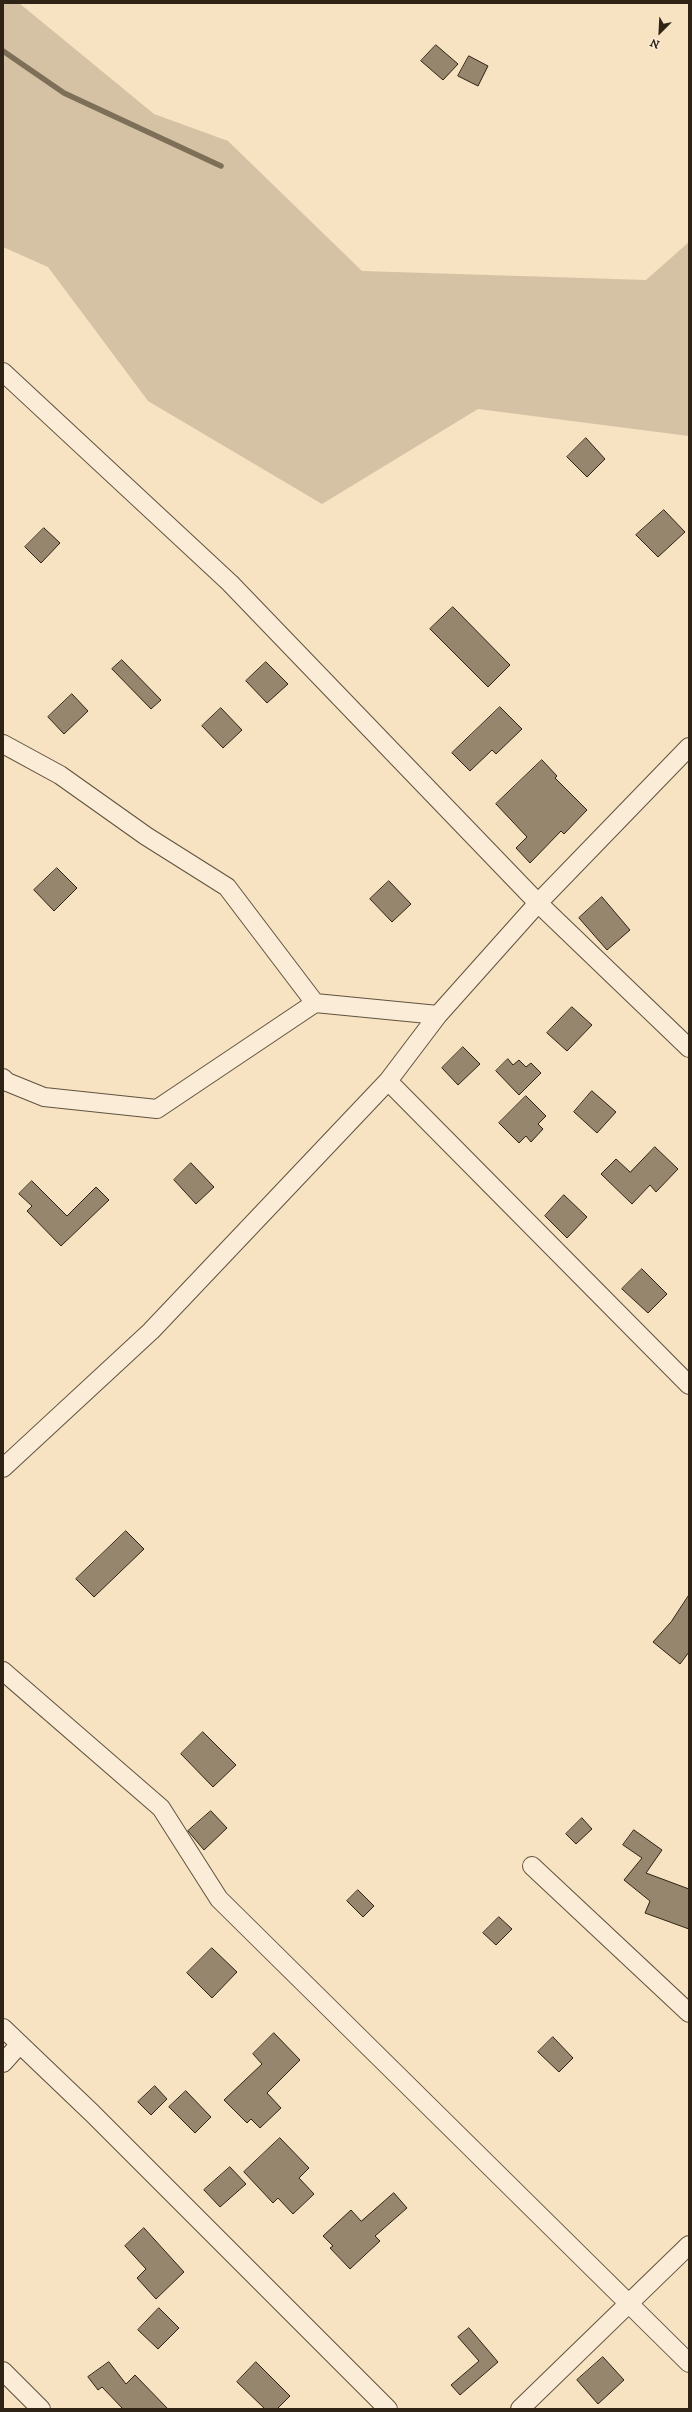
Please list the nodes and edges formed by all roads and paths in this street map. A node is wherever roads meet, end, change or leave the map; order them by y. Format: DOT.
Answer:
graph roads {
  1 [pos="7,382"];
  2 [pos="3,744"];
  3 [pos="689,747"];
  4 [pos="538,903"];
  5 [pos="315,1003"];
  6 [pos="438,1015"];
  7 [pos="689,1048"];
  8 [pos="3,1078"];
  9 [pos="388,1081"];
  10 [pos="689,1385"];
  11 [pos="3,1468"];
  12 [pos="3,1671"];
  13 [pos="532,1866"];
  14 [pos="689,2013"];
  15 [pos="3,2028"];
  16 [pos="20,2044"];
  17 [pos="3,2063"];
  18 [pos="689,2245"];
  19 [pos="629,2304"];
  20 [pos="689,2363"];
  21 [pos="3,2371"];
  22 [pos="41,2409"];
  23 [pos="388,2409"];
  24 [pos="520,2409"];
  1 -- 4 [label="street"];
  2 -- 5 [label="street"];
  3 -- 4 [label="street"];
  4 -- 6 [label="street"];
  4 -- 7 [label="street"];
  5 -- 6 [label="street"];
  5 -- 8 [label="street"];
  6 -- 9 [label="street"];
  9 -- 10 [label="street"];
  9 -- 11 [label="street"];
  12 -- 19 [label="street"];
  13 -- 14 [label="street"];
  15 -- 16 [label="street"];
  16 -- 17 [label="street"];
  16 -- 23 [label="street"];
  18 -- 19 [label="street"];
  19 -- 20 [label="street"];
  19 -- 24 [label="street"];
  21 -- 22 [label="street"];
}
